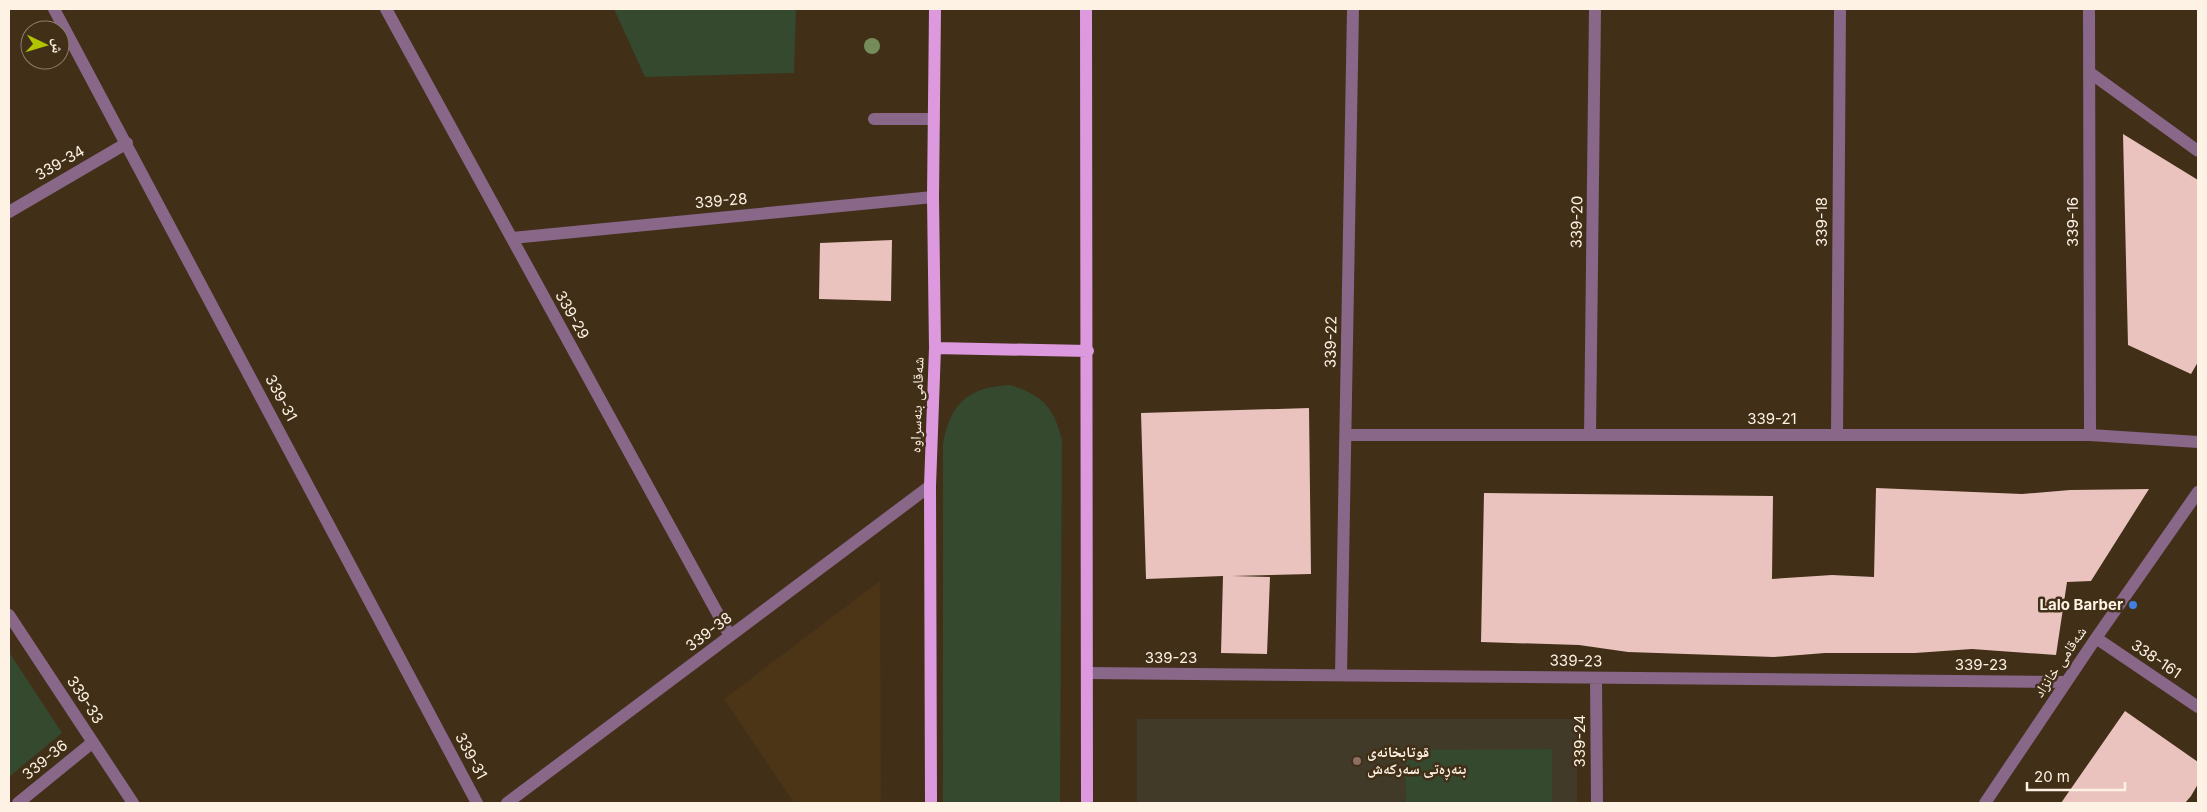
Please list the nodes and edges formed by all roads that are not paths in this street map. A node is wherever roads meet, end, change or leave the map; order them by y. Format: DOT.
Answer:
graph roads {
  1 [pos="54,9"];
  2 [pos="386,9"];
  3 [pos="936,9"];
  4 [pos="1086,9"];
  5 [pos="1353,9"];
  6 [pos="1595,9"];
  7 [pos="1840,9"];
  8 [pos="2089,9"];
  9 [pos="2089,72"];
  10 [pos="874,119"];
  11 [pos="934,119"];
  12 [pos="127,143"];
  13 [pos="2198,151"];
  14 [pos="933,198"];
  15 [pos="9,212"];
  16 [pos="512,238"];
  17 [pos="935,348"];
  18 [pos="1088,351"];
  19 [pos="1346,435"];
  20 [pos="1590,435"];
  21 [pos="1837,435"];
  22 [pos="2090,435"];
  23 [pos="2198,442"];
  24 [pos="930,486"];
  25 [pos="2198,492"];
  26 [pos="9,615"];
  27 [pos="730,636"];
  28 [pos="2096,638"];
  29 [pos="1087,673"];
  30 [pos="1341,675"];
  31 [pos="1596,678"];
  32 [pos="2066,682"];
  33 [pos="2198,707"];
  34 [pos="93,742"];
  35 [pos="18,803"];
  36 [pos="133,803"];
  37 [pos="477,803"];
  38 [pos="507,803"];
  39 [pos="931,803"];
  40 [pos="1087,803"];
  41 [pos="1597,803"];
  42 [pos="1985,803"];
  1 -- 12 [label="street, 339-31"];
  2 -- 16 [label="street, 339-29"];
  3 -- 11 [label="main road, شەقامی بنەسراوە"];
  4 -- 18 [label="main road"];
  5 -- 19 [label="street, 339-22"];
  6 -- 20 [label="street, 339-20"];
  7 -- 21 [label="street, 339-18"];
  8 -- 9 [label="street, 339-16"];
  9 -- 13 [label="street"];
  9 -- 22 [label="street, 339-16"];
  10 -- 11 [label="street"];
  11 -- 14 [label="main road, شەقامی بنەسراوە"];
  12 -- 15 [label="street, 339-34"];
  12 -- 37 [label="street, 339-31"];
  14 -- 16 [label="street, 339-28"];
  14 -- 17 [label="main road, شەقامی بنەسراوە"];
  16 -- 27 [label="street, 339-29"];
  17 -- 18 [label="main road"];
  17 -- 24 [label="main road, شەقامی بنەسراوە"];
  18 -- 29 [label="main road"];
  19 -- 20 [label="street, 339-21"];
  19 -- 30 [label="street, 339-22"];
  20 -- 21 [label="street, 339-21"];
  21 -- 22 [label="street, 339-21"];
  22 -- 23 [label="street, 339-21"];
  24 -- 27 [label="street, 339-38"];
  24 -- 39 [label="main road, شەقامی بنەسراوە"];
  25 -- 28 [label="street, شەقامی خانزاد"];
  26 -- 34 [label="street, 339-33"];
  27 -- 38 [label="street, 339-38"];
  28 -- 32 [label="street, شەقامی خانزاد"];
  28 -- 33 [label="street, 338-161"];
  29 -- 30 [label="street, 339-23"];
  29 -- 40 [label="main road"];
  30 -- 31 [label="street, 339-23"];
  31 -- 32 [label="street, 339-23"];
  31 -- 41 [label="street, 339-24"];
  32 -- 42 [label="street, شەقامی خانزاد"];
  34 -- 35 [label="street, 339-36"];
  34 -- 36 [label="street, 339-33"];
}
